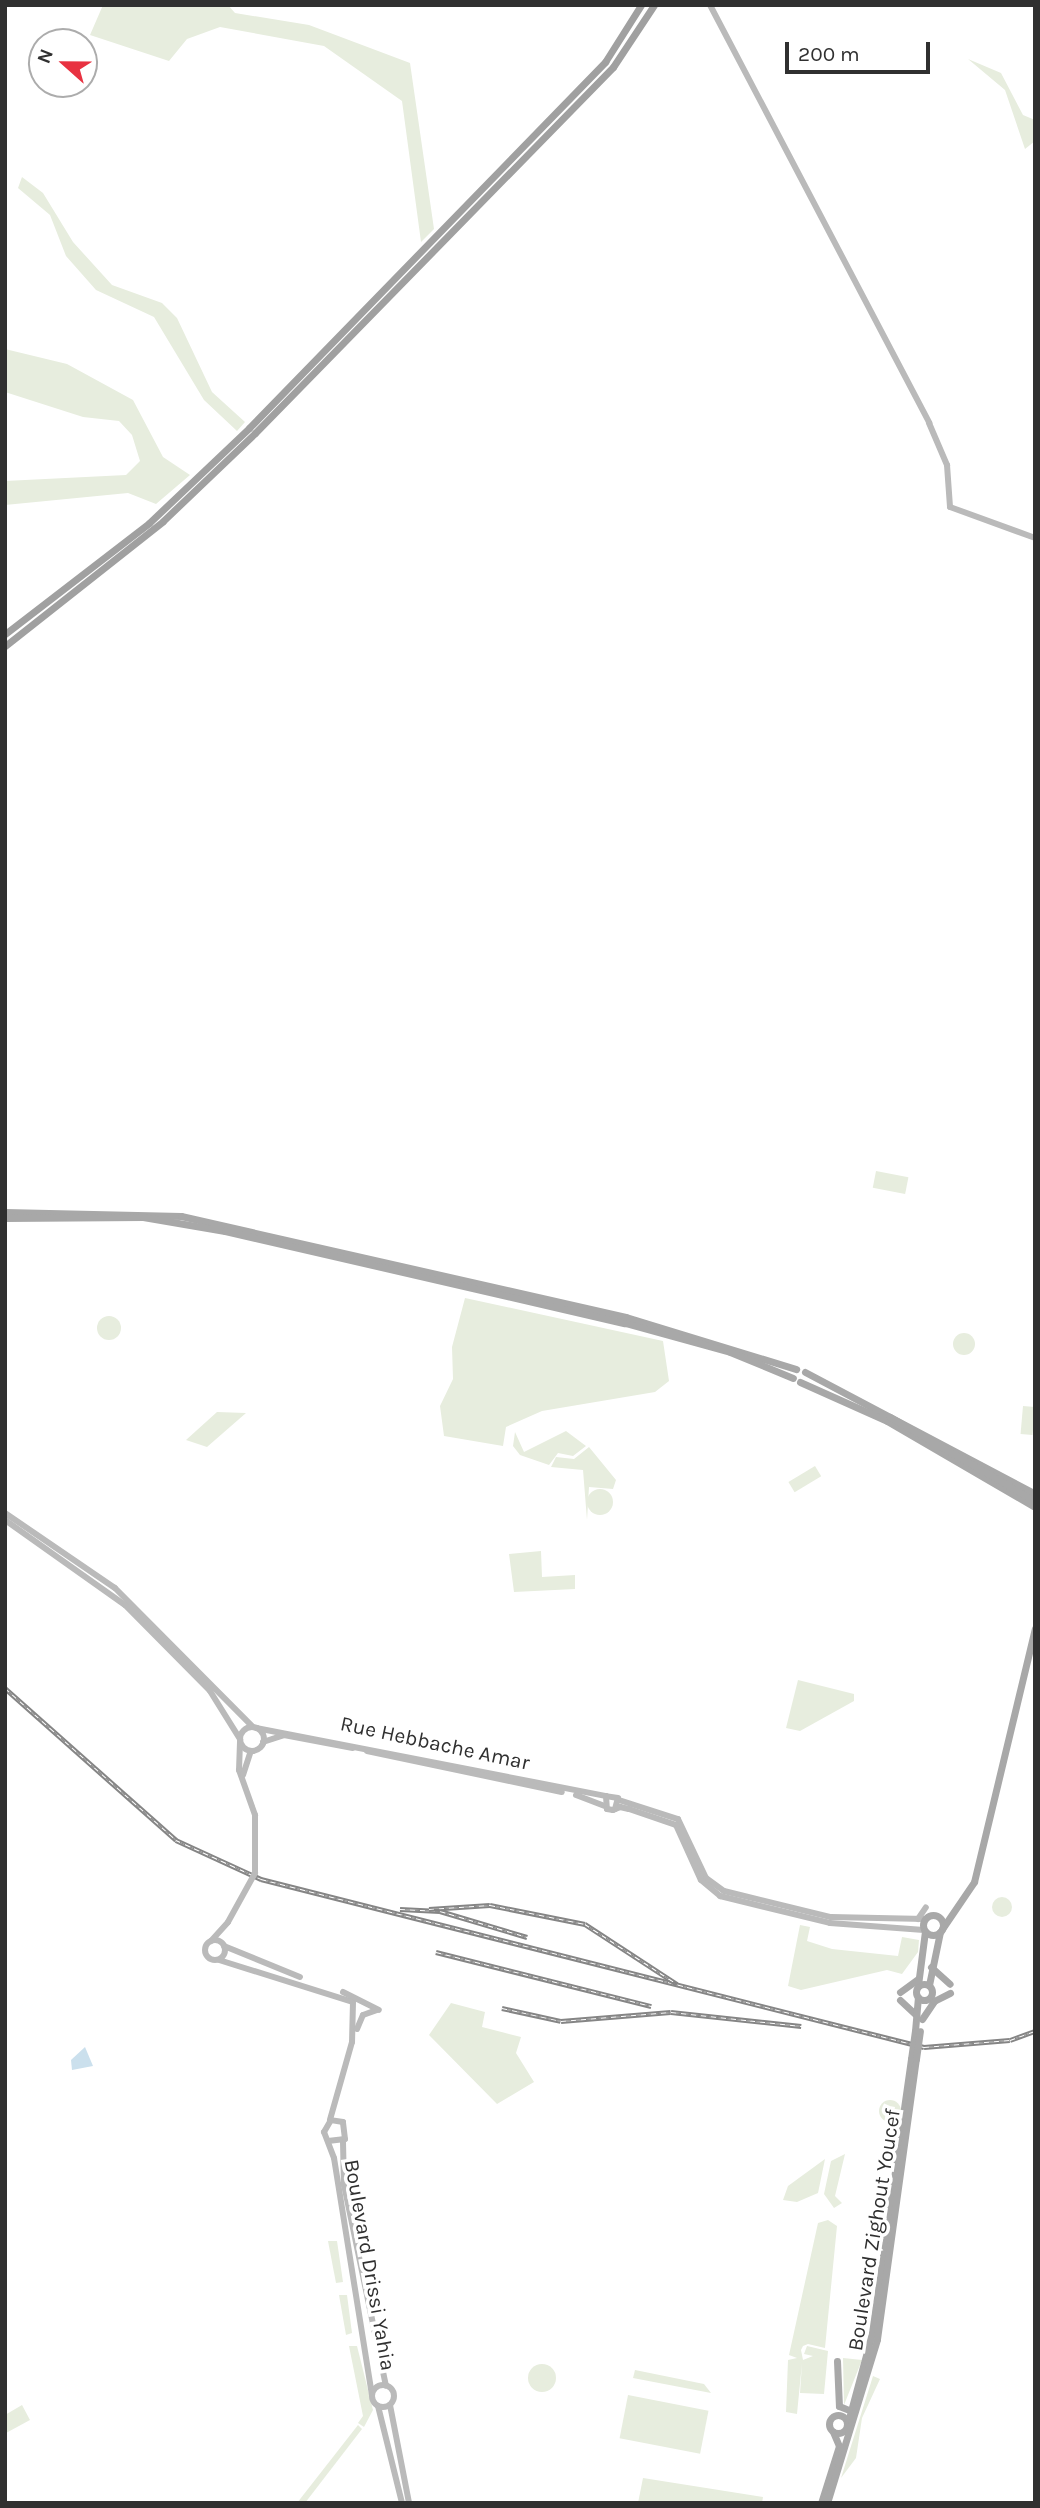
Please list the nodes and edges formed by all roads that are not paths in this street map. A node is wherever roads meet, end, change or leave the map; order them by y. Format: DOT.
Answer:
graph roads {
  1 [pos="641,5"];
  2 [pos="653,5"];
  3 [pos="710,5"];
  4 [pos="1035,538"];
  5 [pos="5,634"];
  6 [pos="5,646"];
  7 [pos="5,1212"];
  8 [pos="5,1218"];
  9 [pos="796,1368"];
  10 [pos="805,1373"];
  11 [pos="796,1380"];
  12 [pos="893,1420"];
  13 [pos="1035,1494"];
  14 [pos="1035,1501"];
  15 [pos="1035,1507"];
  16 [pos="5,1513"];
  17 [pos="5,1520"];
  18 [pos="1035,1628"];
  19 [pos="234,1711"];
  20 [pos="270,1727"];
  21 [pos="255,1728"];
  22 [pos="240,1740"];
  23 [pos="263,1742"];
  24 [pos="251,1751"];
  25 [pos="243,1781"];
  26 [pos="606,1796"];
  27 [pos="619,1800"];
  28 [pos="604,1805"];
  29 [pos="615,1809"];
  30 [pos="965,1902"];
  31 [pos="926,1907"];
  32 [pos="937,1916"];
  33 [pos="922,1919"];
  34 [pos="228,1922"];
  35 [pos="924,1931"];
  36 [pos="941,1931"];
  37 [pos="211,1941"];
  38 [pos="224,1945"];
  39 [pos="219,1959"];
  40 [pos="930,1963"];
  41 [pos="922,1972"];
  42 [pos="918,1985"];
  43 [pos="929,1985"];
  44 [pos="918,1997"];
  45 [pos="928,1999"];
  46 [pos="919,2018"];
  47 [pos="352,2042"];
  48 [pos="328,2122"];
  49 [pos="904,2136"];
  50 [pos="328,2141"];
  51 [pos="343,2141"];
  52 [pos="837,2361"];
  53 [pos="386,2386"];
  54 [pos="372,2395"];
  55 [pos="838,2403"];
  56 [pos="390,2405"];
  57 [pos="378,2406"];
  58 [pos="852,2411"];
  59 [pos="831,2418"];
  60 [pos="848,2425"];
  61 [pos="833,2432"];
  62 [pos="848,2438"];
  63 [pos="402,2503"];
  64 [pos="409,2503"];
  65 [pos="821,2503"];
  66 [pos="827,2503"];
  1 -- 5 [label="highway"];
  2 -- 6 [label="highway"];
  3 -- 4 [label="main road"];
  7 -- 9 [label="main road"];
  8 -- 11 [label="main road"];
  9 -- 10 [label="main road"];
  9 -- 11 [label="main road"];
  10 -- 11 [label="main road"];
  10 -- 12 [label="main road"];
  11 -- 12 [label="main road"];
  12 -- 13 [label="main road"];
  12 -- 14 [label="main road"];
  12 -- 15 [label="main road"];
  16 -- 19 [label="main road"];
  17 -- 22 [label="main road"];
  18 -- 30 [label="main road"];
  19 -- 20 [label="main road"];
  19 -- 21 [label="main road"];
  20 -- 21 [label="main road, Rue Hebbache Amar"];
  20 -- 26 [label="main road, Rue Hebbache Amar"];
  21 -- 22 [label="main road"];
  21 -- 23 [label="main road"];
  22 -- 24 [label="main road"];
  22 -- 25 [label="main road"];
  23 -- 24 [label="main road"];
  23 -- 28 [label="main road, Rue Hebbache Amar"];
  24 -- 25 [label="main road"];
  25 -- 34 [label="main road, bridge"];
  26 -- 27 [label="main road, Rue Hebbache Amar"];
  26 -- 28 [label="main road"];
  27 -- 29 [label="main road"];
  27 -- 33 [label="main road"];
  28 -- 29 [label="main road, Rue Hebbache Amar"];
  29 -- 35 [label="main road"];
  30 -- 32 [label="main road"];
  30 -- 36 [label="main road"];
  31 -- 33 [label="main road"];
  32 -- 33 [label="main road"];
  32 -- 36 [label="main road"];
  33 -- 35 [label="main road"];
  34 -- 37 [label="main road"];
  34 -- 38 [label="main road"];
  35 -- 36 [label="main road"];
  35 -- 41 [label="main road"];
  36 -- 40 [label="main road"];
  37 -- 38 [label="main road"];
  37 -- 39 [label="main road"];
  38 -- 39 [label="main road"];
  38 -- 47 [label="main road"];
  39 -- 47 [label="main road"];
  40 -- 43 [label="main road"];
  40 -- 46 [label="main road"];
  41 -- 42 [label="main road"];
  41 -- 46 [label="main road"];
  42 -- 43 [label="main road"];
  42 -- 44 [label="main road, Boulevard Zighout Youcef"];
  43 -- 45 [label="main road, Boulevard Zighout Youcef"];
  44 -- 45 [label="main road"];
  44 -- 46 [label="main road, Boulevard Zighout Youcef"];
  45 -- 46 [label="main road, Boulevard Zighout Youcef"];
  46 -- 49 [label="main road, Boulevard Zighout Youcef, bridge"];
  47 -- 48 [label="main road, Boulevard Drissi Yahia"];
  48 -- 50 [label="main road, Boulevard Drissi Yahia"];
  48 -- 51 [label="main road"];
  49 -- 58 [label="main road, Boulevard Zighout Youcef"];
  49 -- 58 [label="main road, Boulevard Zighout Youcef"];
  50 -- 51 [label="main road"];
  50 -- 54 [label="main road, Boulevard Drissi Yahia"];
  51 -- 53 [label="main road, Boulevard Drissi Yahia"];
  52 -- 55 [label="main road"];
  53 -- 54 [label="main road"];
  53 -- 56 [label="main road, Boulevard Drissi Yahia"];
  54 -- 57 [label="main road, Boulevard Drissi Yahia"];
  55 -- 58 [label="main road"];
  55 -- 59 [label="main road"];
  56 -- 57 [label="main road"];
  56 -- 64 [label="main road"];
  57 -- 63 [label="main road"];
  58 -- 60 [label="main road"];
  58 -- 62 [label="main road, Boulevard Zighout Youcef"];
  59 -- 60 [label="main road"];
  59 -- 61 [label="main road"];
  60 -- 61 [label="main road"];
  60 -- 62 [label="main road"];
  61 -- 65 [label="main road"];
  62 -- 66 [label="main road, Boulevard Zighout Youcef"];
}
